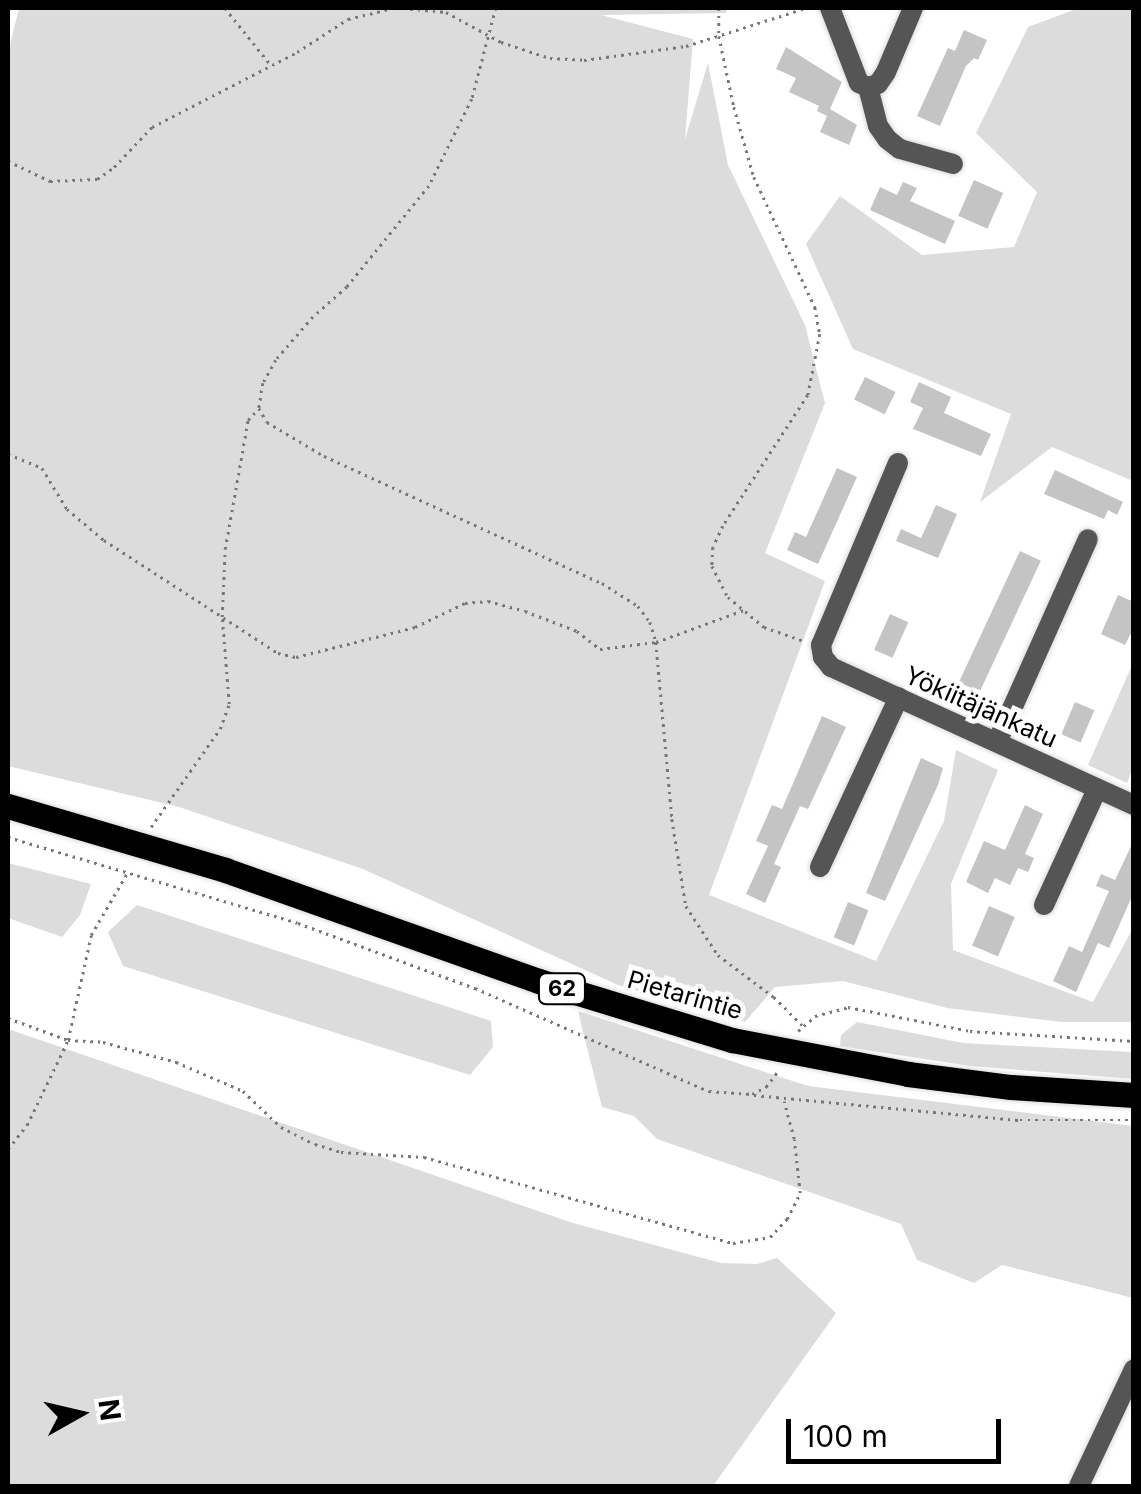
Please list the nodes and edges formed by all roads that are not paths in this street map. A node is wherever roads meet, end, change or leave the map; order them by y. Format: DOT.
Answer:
graph roads {
  1 [pos="830,8"];
  2 [pos="913,8"];
  3 [pos="868,87"];
  4 [pos="953,164"];
  5 [pos="898,464"];
  6 [pos="1088,539"];
  7 [pos="898,697"];
  8 [pos="998,740"];
  9 [pos="1097,789"];
  10 [pos="1134,805"];
  11 [pos="8,806"];
  12 [pos="820,867"];
  13 [pos="1044,905"];
  14 [pos="1134,1095"];
  15 [pos="1134,1369"];
  16 [pos="1079,1486"];
  1 -- 3 [label="street"];
  2 -- 3 [label="street"];
  3 -- 4 [label="street"];
  5 -- 7 [label="street, Yökiitäjänkatu"];
  6 -- 8 [label="street"];
  7 -- 8 [label="street, Yökiitäjänkatu"];
  7 -- 12 [label="street"];
  8 -- 9 [label="street, Yökiitäjänkatu"];
  9 -- 10 [label="street, Yökiitäjänkatu"];
  9 -- 13 [label="street"];
  11 -- 14 [label="main road, Pietarintie / 62"];
  15 -- 16 [label="street"];
}
